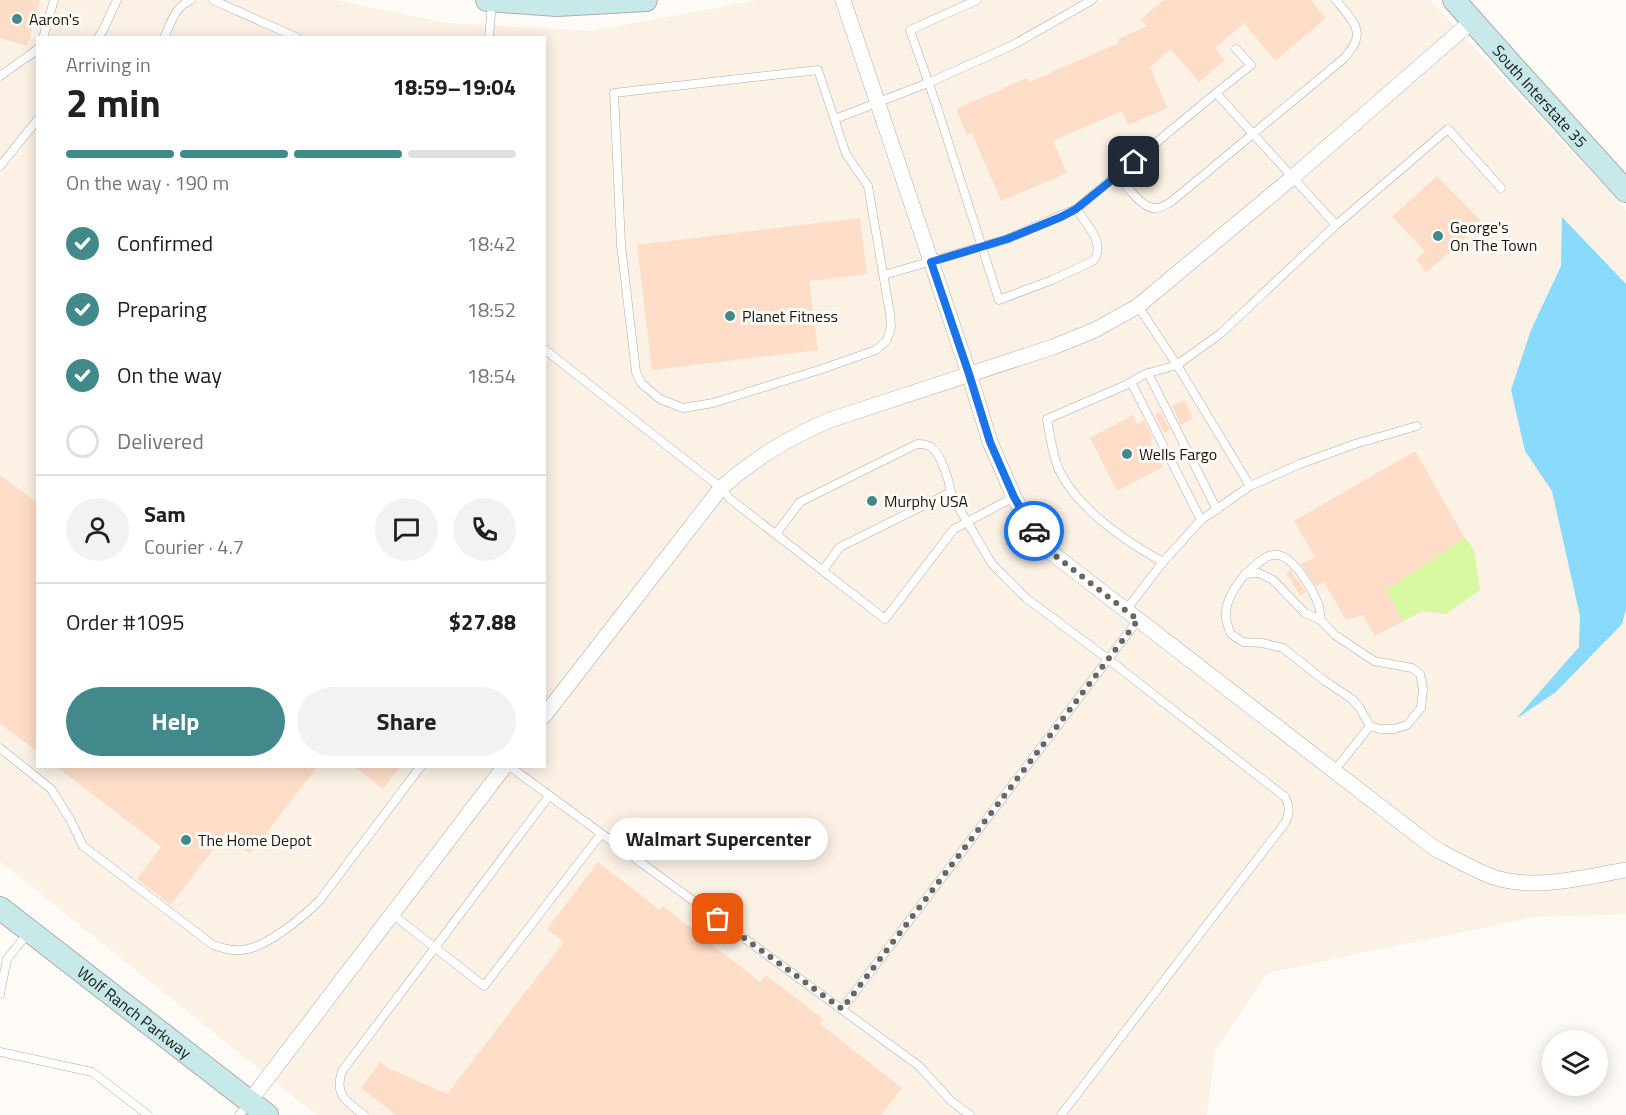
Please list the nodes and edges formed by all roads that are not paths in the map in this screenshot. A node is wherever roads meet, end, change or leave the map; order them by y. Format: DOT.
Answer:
graph roads {
  1 [pos="54,0"];
  2 [pos="117,0"];
  3 [pos="191,0"];
  4 [pos="213,0"];
  5 [pos="487,0"];
  6 [pos="492,0"];
  7 [pos="646,0"];
  8 [pos="843,0"];
  9 [pos="977,0"];
  10 [pos="1092,0"];
  11 [pos="1336,0"];
  12 [pos="1454,0"];
  13 [pos="1472,21"];
  14 [pos="43,36"];
  15 [pos="99,36"];
  16 [pos="165,36"];
  17 [pos="294,36"];
  18 [pos="489,36"];
  19 [pos="1236,49"];
  20 [pos="36,50"];
  21 [pos="0,76"];
  22 [pos="928,83"];
  23 [pos="1216,93"];
  24 [pos="878,102"];
  25 [pos="835,119"];
  26 [pos="36,121"];
  27 [pos="1253,134"];
  28 [pos="0,166"];
  29 [pos="1117,175"];
  30 [pos="1293,177"];
  31 [pos="1501,188"];
  32 [pos="1626,191"];
  33 [pos="1076,209"];
  34 [pos="1336,225"];
  35 [pos="981,247"];
  36 [pos="931,262"];
  37 [pos="884,276"];
  38 [pos="1138,306"];
  39 [pos="546,351"];
  40 [pos="1177,364"];
  41 [pos="1148,373"];
  42 [pos="969,374"];
  43 [pos="1131,382"];
  44 [pos="1417,426"];
  45 [pos="1250,486"];
  46 [pos="721,488"];
  47 [pos="951,492"];
  48 [pos="1014,497"];
  49 [pos="1217,510"];
  50 [pos="1201,520"];
  51 [pos="967,522"];
  52 [pos="776,534"];
  53 [pos="1162,562"];
  54 [pos="823,570"];
  55 [pos="1245,574"];
  56 [pos="1132,615"];
  57 [pos="1321,620"];
  58 [pos="1108,659"];
  59 [pos="546,713"];
  60 [pos="1370,726"];
  61 [pos="0,748"];
  62 [pos="419,768"];
  63 [pos="505,768"];
  64 [pos="510,768"];
  65 [pos="1334,771"];
  66 [pos="549,796"];
  67 [pos="601,834"];
  68 [pos="1626,870"];
  69 [pos="0,908"];
  70 [pos="392,914"];
  71 [pos="30,932"];
  72 [pos="435,948"];
  73 [pos="0,994"];
  74 [pos="842,1009"];
  75 [pos="0,1052"];
  76 [pos="252,1111"];
  77 [pos="148,1115"];
  78 [pos="364,1115"];
  79 [pos="970,1115"];
  80 [pos="1061,1115"];
  1 -- 14 [label="lane"];
  2 -- 15 [label="lane"];
  3 -- 16 [label="lane"];
  4 -- 17 [label="lane"];
  5 -- 6 [label="street"];
  6 -- 7 [label="street"];
  6 -- 18 [label="lane"];
  8 -- 24 [label="street"];
  9 -- 22 [label="lane"];
  10 -- 22 [label="lane"];
  11 -- 27 [label="lane"];
  12 -- 13 [label="street, South Interstate 35"];
  13 -- 30 [label="street"];
  13 -- 32 [label="street, South Interstate 35"];
  19 -- 23 [label="lane"];
  20 -- 21 [label="lane"];
  22 -- 24 [label="lane"];
  22 -- 35 [label="lane"];
  23 -- 27 [label="lane"];
  23 -- 29 [label="lane"];
  24 -- 25 [label="lane"];
  24 -- 36 [label="street"];
  25 -- 37 [label="lane"];
  25 -- 37 [label="lane"];
  26 -- 28 [label="lane"];
  27 -- 29 [label="lane"];
  27 -- 30 [label="lane"];
  29 -- 33 [label="lane"];
  30 -- 34 [label="lane"];
  30 -- 38 [label="street"];
  31 -- 34 [label="lane"];
  33 -- 35 [label="lane"];
  33 -- 35 [label="lane"];
  34 -- 40 [label="lane"];
  35 -- 36 [label="lane"];
  36 -- 37 [label="lane"];
  36 -- 42 [label="street"];
  38 -- 40 [label="lane"];
  38 -- 42 [label="street"];
  39 -- 46 [label="lane"];
  40 -- 41 [label="lane"];
  40 -- 45 [label="lane"];
  41 -- 43 [label="lane"];
  41 -- 49 [label="lane"];
  42 -- 46 [label="street"];
  42 -- 48 [label="street"];
  43 -- 50 [label="lane"];
  43 -- 53 [label="lane"];
  44 -- 45 [label="lane"];
  45 -- 49 [label="lane"];
  46 -- 52 [label="lane"];
  46 -- 59 [label="street"];
  47 -- 51 [label="lane"];
  47 -- 52 [label="lane"];
  47 -- 54 [label="lane"];
  48 -- 51 [label="lane"];
  48 -- 56 [label="street"];
  49 -- 50 [label="lane"];
  50 -- 53 [label="lane"];
  51 -- 54 [label="lane"];
  51 -- 58 [label="lane"];
  52 -- 54 [label="lane"];
  53 -- 56 [label="lane"];
  55 -- 57 [label="lane"];
  55 -- 57 [label="lane"];
  55 -- 60 [label="lane"];
  56 -- 58 [label="lane"];
  56 -- 65 [label="street"];
  57 -- 60 [label="lane"];
  58 -- 74 [label="lane"];
  58 -- 80 [label="lane"];
  60 -- 65 [label="lane"];
  61 -- 62 [label="lane"];
  63 -- 70 [label="street"];
  64 -- 66 [label="lane"];
  65 -- 68 [label="street"];
  66 -- 67 [label="lane"];
  66 -- 72 [label="lane"];
  67 -- 72 [label="lane"];
  67 -- 74 [label="lane"];
  69 -- 71 [label="street, Wolf Ranch Parkway"];
  70 -- 72 [label="lane"];
  70 -- 76 [label="street"];
  71 -- 73 [label="lane"];
  71 -- 76 [label="street, Wolf Ranch Parkway"];
  72 -- 78 [label="lane"];
  74 -- 79 [label="lane"];
  75 -- 77 [label="lane"];
}
